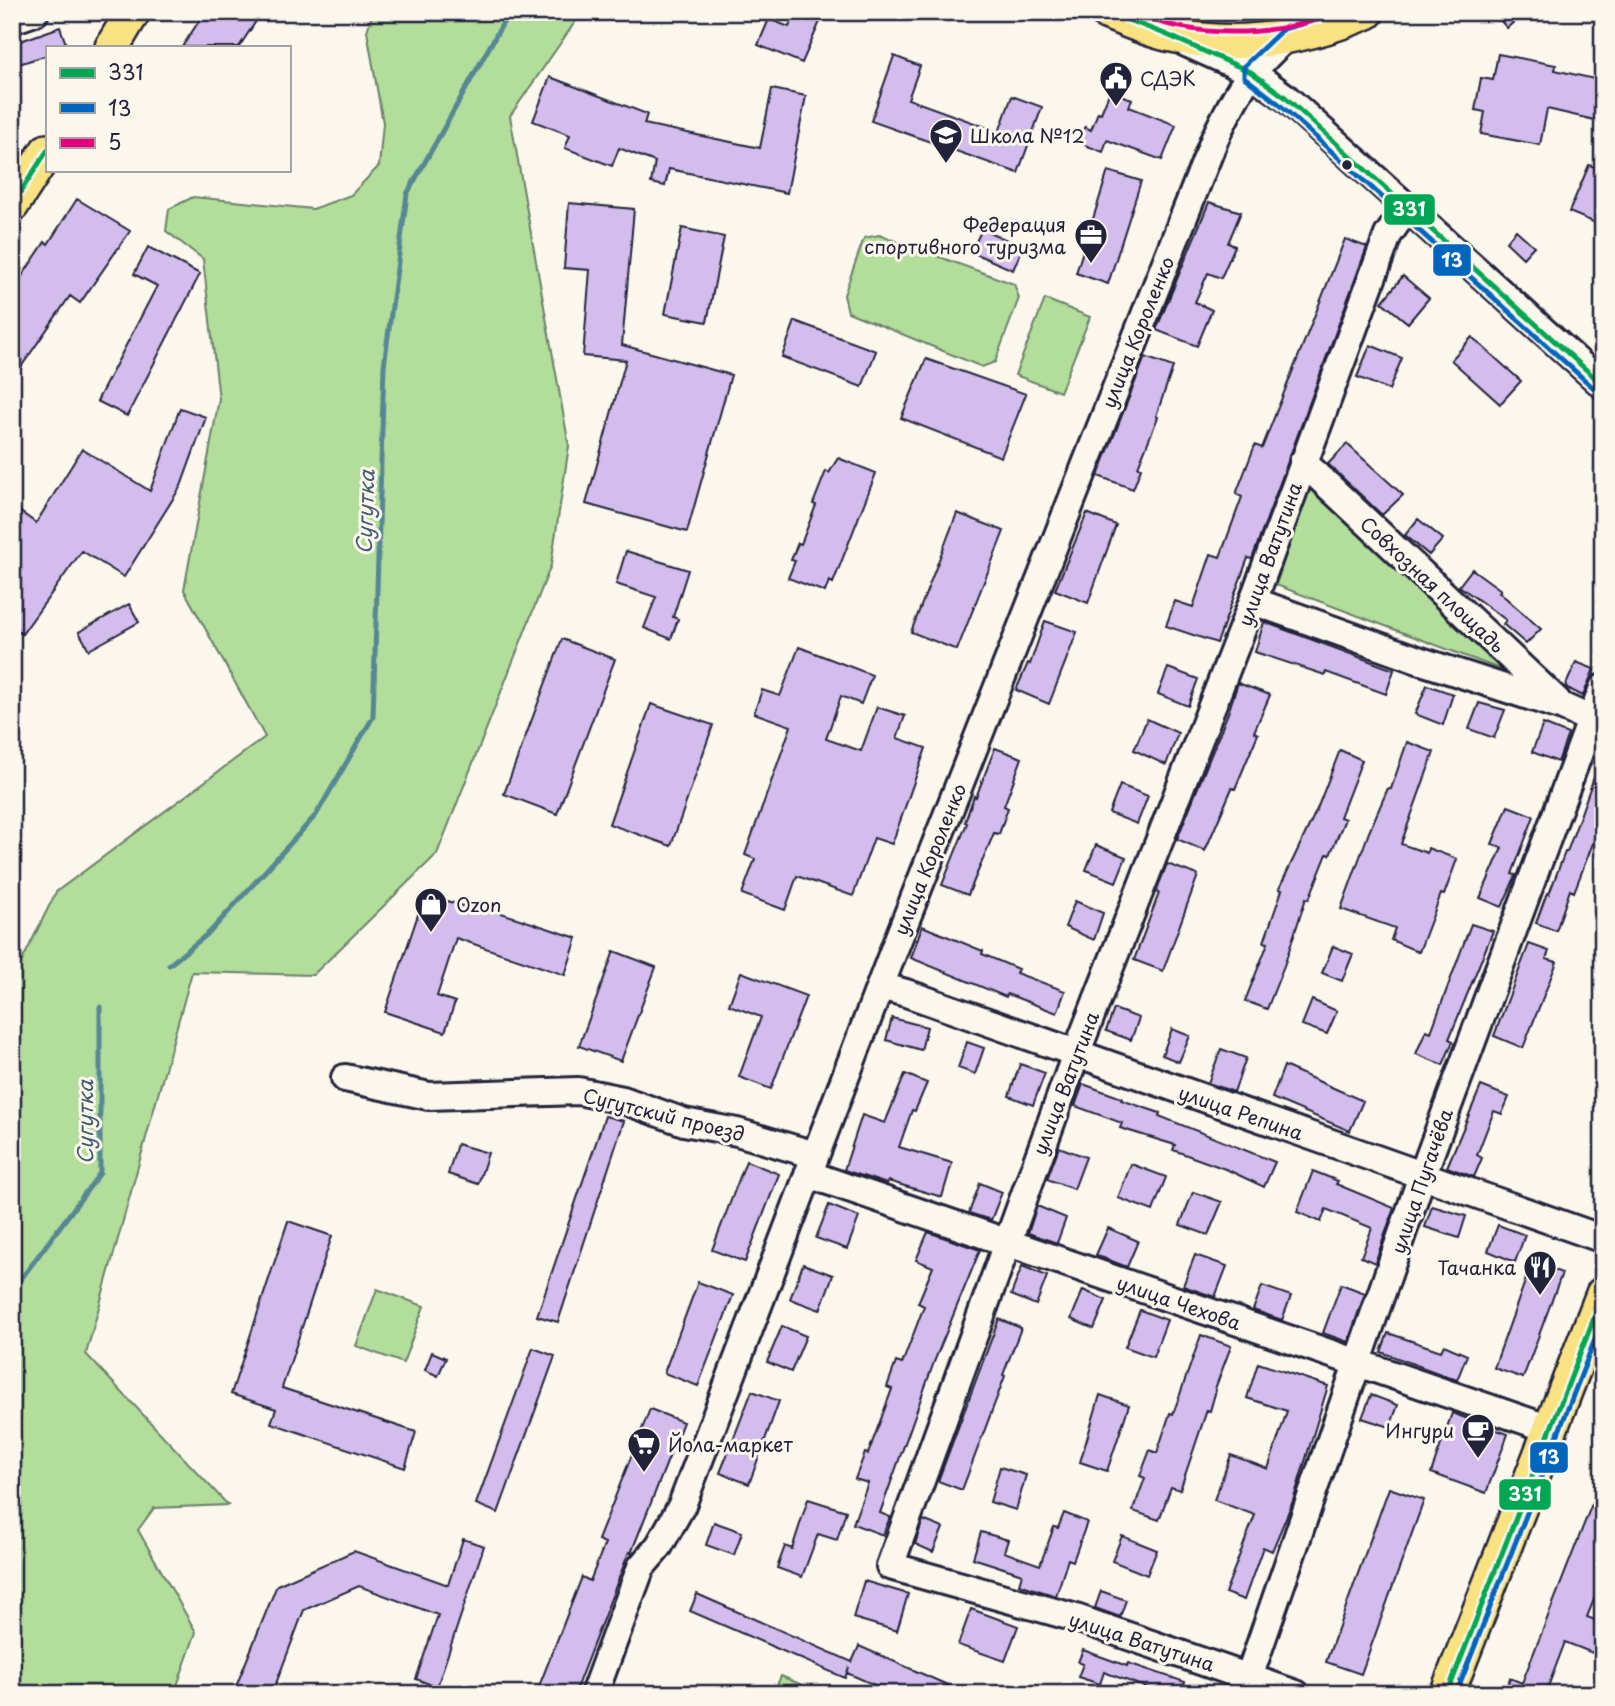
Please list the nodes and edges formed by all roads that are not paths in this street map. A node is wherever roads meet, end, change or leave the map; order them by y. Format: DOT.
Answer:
graph roads {
  1 [pos="35,12"];
  2 [pos="133,12"];
  3 [pos="1106,12"];
  4 [pos="1367,12"];
  5 [pos="12,20"];
  6 [pos="1165,34"];
  7 [pos="1287,37"];
  8 [pos="113,46"];
  9 [pos="1251,72"];
  10 [pos="46,153"];
  11 [pos="12,205"];
  12 [pos="1406,208"];
  13 [pos="1603,385"];
  14 [pos="1303,461"];
  15 [pos="1253,601"];
  16 [pos="1603,688"];
  17 [pos="1563,707"];
  18 [pos="1590,719"];
  19 [pos="880,986"];
  20 [pos="1076,1054"];
  21 [pos="345,1078"];
  22 [pos="812,1164"];
  23 [pos="1422,1176"];
  24 [pos="1603,1240"];
  25 [pos="1006,1243"];
  26 [pos="1603,1294"];
  27 [pos="1358,1363"];
  28 [pos="1550,1429"];
  29 [pos="1248,1677"];
  30 [pos="594,1694"];
  31 [pos="1296,1694"];
  32 [pos="1447,1694"];
  1 -- 5 [label="street"];
  2 -- 8 [label="main road"];
  3 -- 6 [label="main road"];
  4 -- 7 [label="main road"];
  6 -- 7 [label="main road"];
  6 -- 9 [label="street"];
  7 -- 9 [label="street, улица Короленко"];
  9 -- 12 [label="street"];
  9 -- 19 [label="street, улица Короленко"];
  10 -- 11 [label="main road"];
  12 -- 13 [label="street"];
  12 -- 14 [label="street, улица Ватутина"];
  14 -- 15 [label="street, улица Ватутина"];
  14 -- 17 [label="street, Совхозная площадь"];
  15 -- 17 [label="street, Совхозная площадь"];
  15 -- 20 [label="street, улица Ватутина"];
  16 -- 18 [label="street, улица Пугачёва"];
  17 -- 18 [label="street, Совхозная площадь"];
  18 -- 23 [label="street, улица Пугачёва"];
  19 -- 20 [label="street, улица Репина"];
  19 -- 22 [label="street, улица Короленко"];
  20 -- 23 [label="street, улица Репина"];
  20 -- 25 [label="street, улица Ватутина"];
  21 -- 22 [label="street, Сугутский проезд"];
  22 -- 25 [label="street, улица Чехова"];
  22 -- 30 [label="street, улица Короленко"];
  23 -- 24 [label="street, улица Репина"];
  23 -- 27 [label="street, улица Пугачёва"];
  25 -- 27 [label="street, улица Чехова"];
  25 -- 29 [label="street, улица Ватутина"];
  26 -- 28 [label="main road"];
  27 -- 28 [label="street, улица Чехова"];
  27 -- 29 [label="street, улица Пугачёва"];
  28 -- 32 [label="main road"];
  29 -- 31 [label="street, улица Ватутина"];
}
